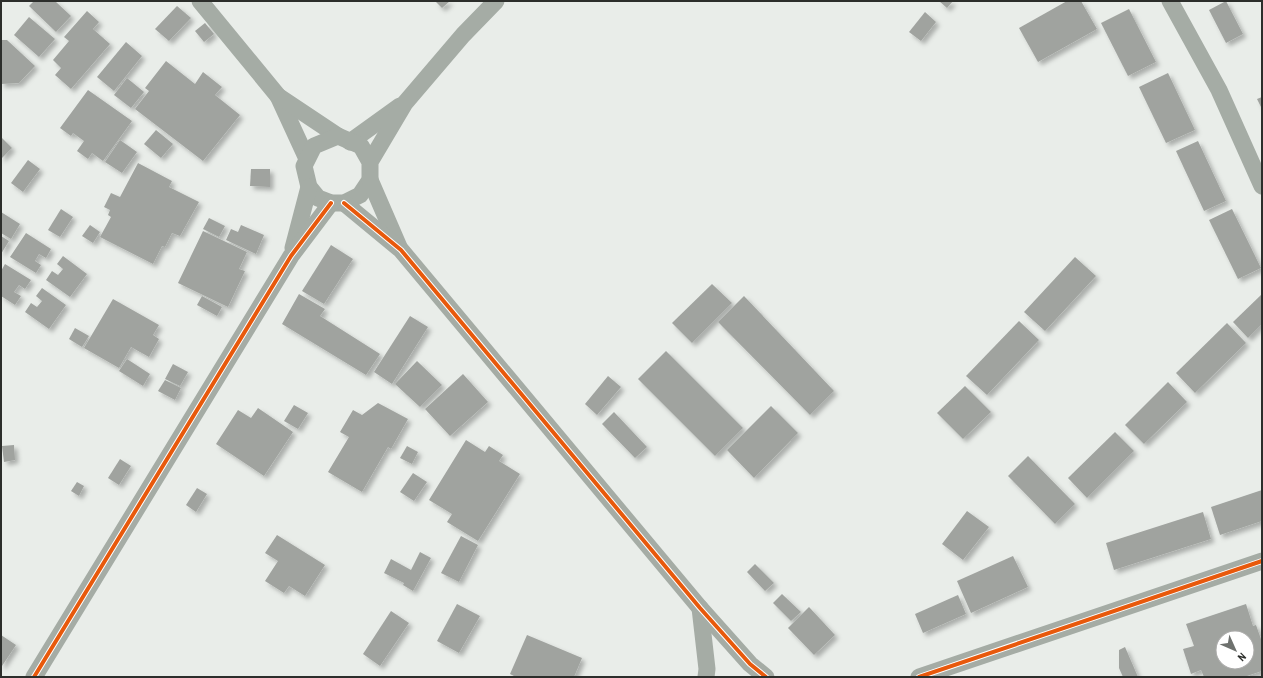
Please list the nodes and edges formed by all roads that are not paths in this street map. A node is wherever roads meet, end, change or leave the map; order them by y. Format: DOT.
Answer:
graph roads {
  1 [pos="200,1"];
  2 [pos="496,1"];
  3 [pos="1170,1"];
  4 [pos="278,96"];
  5 [pos="405,103"];
  6 [pos="344,139"];
  7 [pos="307,159"];
  8 [pos="370,162"];
  9 [pos="370,180"];
  10 [pos="1262,186"];
  11 [pos="308,187"];
  12 [pos="337,203"];
  13 [pos="401,250"];
  14 [pos="291,256"];
  15 [pos="1262,561"];
  16 [pos="700,608"];
  17 [pos="34,677"];
  18 [pos="706,677"];
  19 [pos="766,677"];
  20 [pos="919,677"];
  1 -- 4 [label="street"];
  2 -- 5 [label="street"];
  3 -- 10 [label="street"];
  4 -- 6 [label="street"];
  4 -- 7 [label="street"];
  5 -- 6 [label="street"];
  5 -- 8 [label="street"];
  6 -- 7 [label="street"];
  6 -- 8 [label="street"];
  7 -- 11 [label="street"];
  8 -- 9 [label="street"];
  9 -- 12 [label="street"];
  9 -- 13 [label="street"];
  11 -- 12 [label="street"];
  11 -- 14 [label="street"];
  12 -- 13 [label="street"];
  12 -- 14 [label="street"];
  13 -- 16 [label="street"];
  14 -- 17 [label="street"];
  15 -- 20 [label="street"];
  16 -- 18 [label="street"];
  16 -- 19 [label="street"];
}
